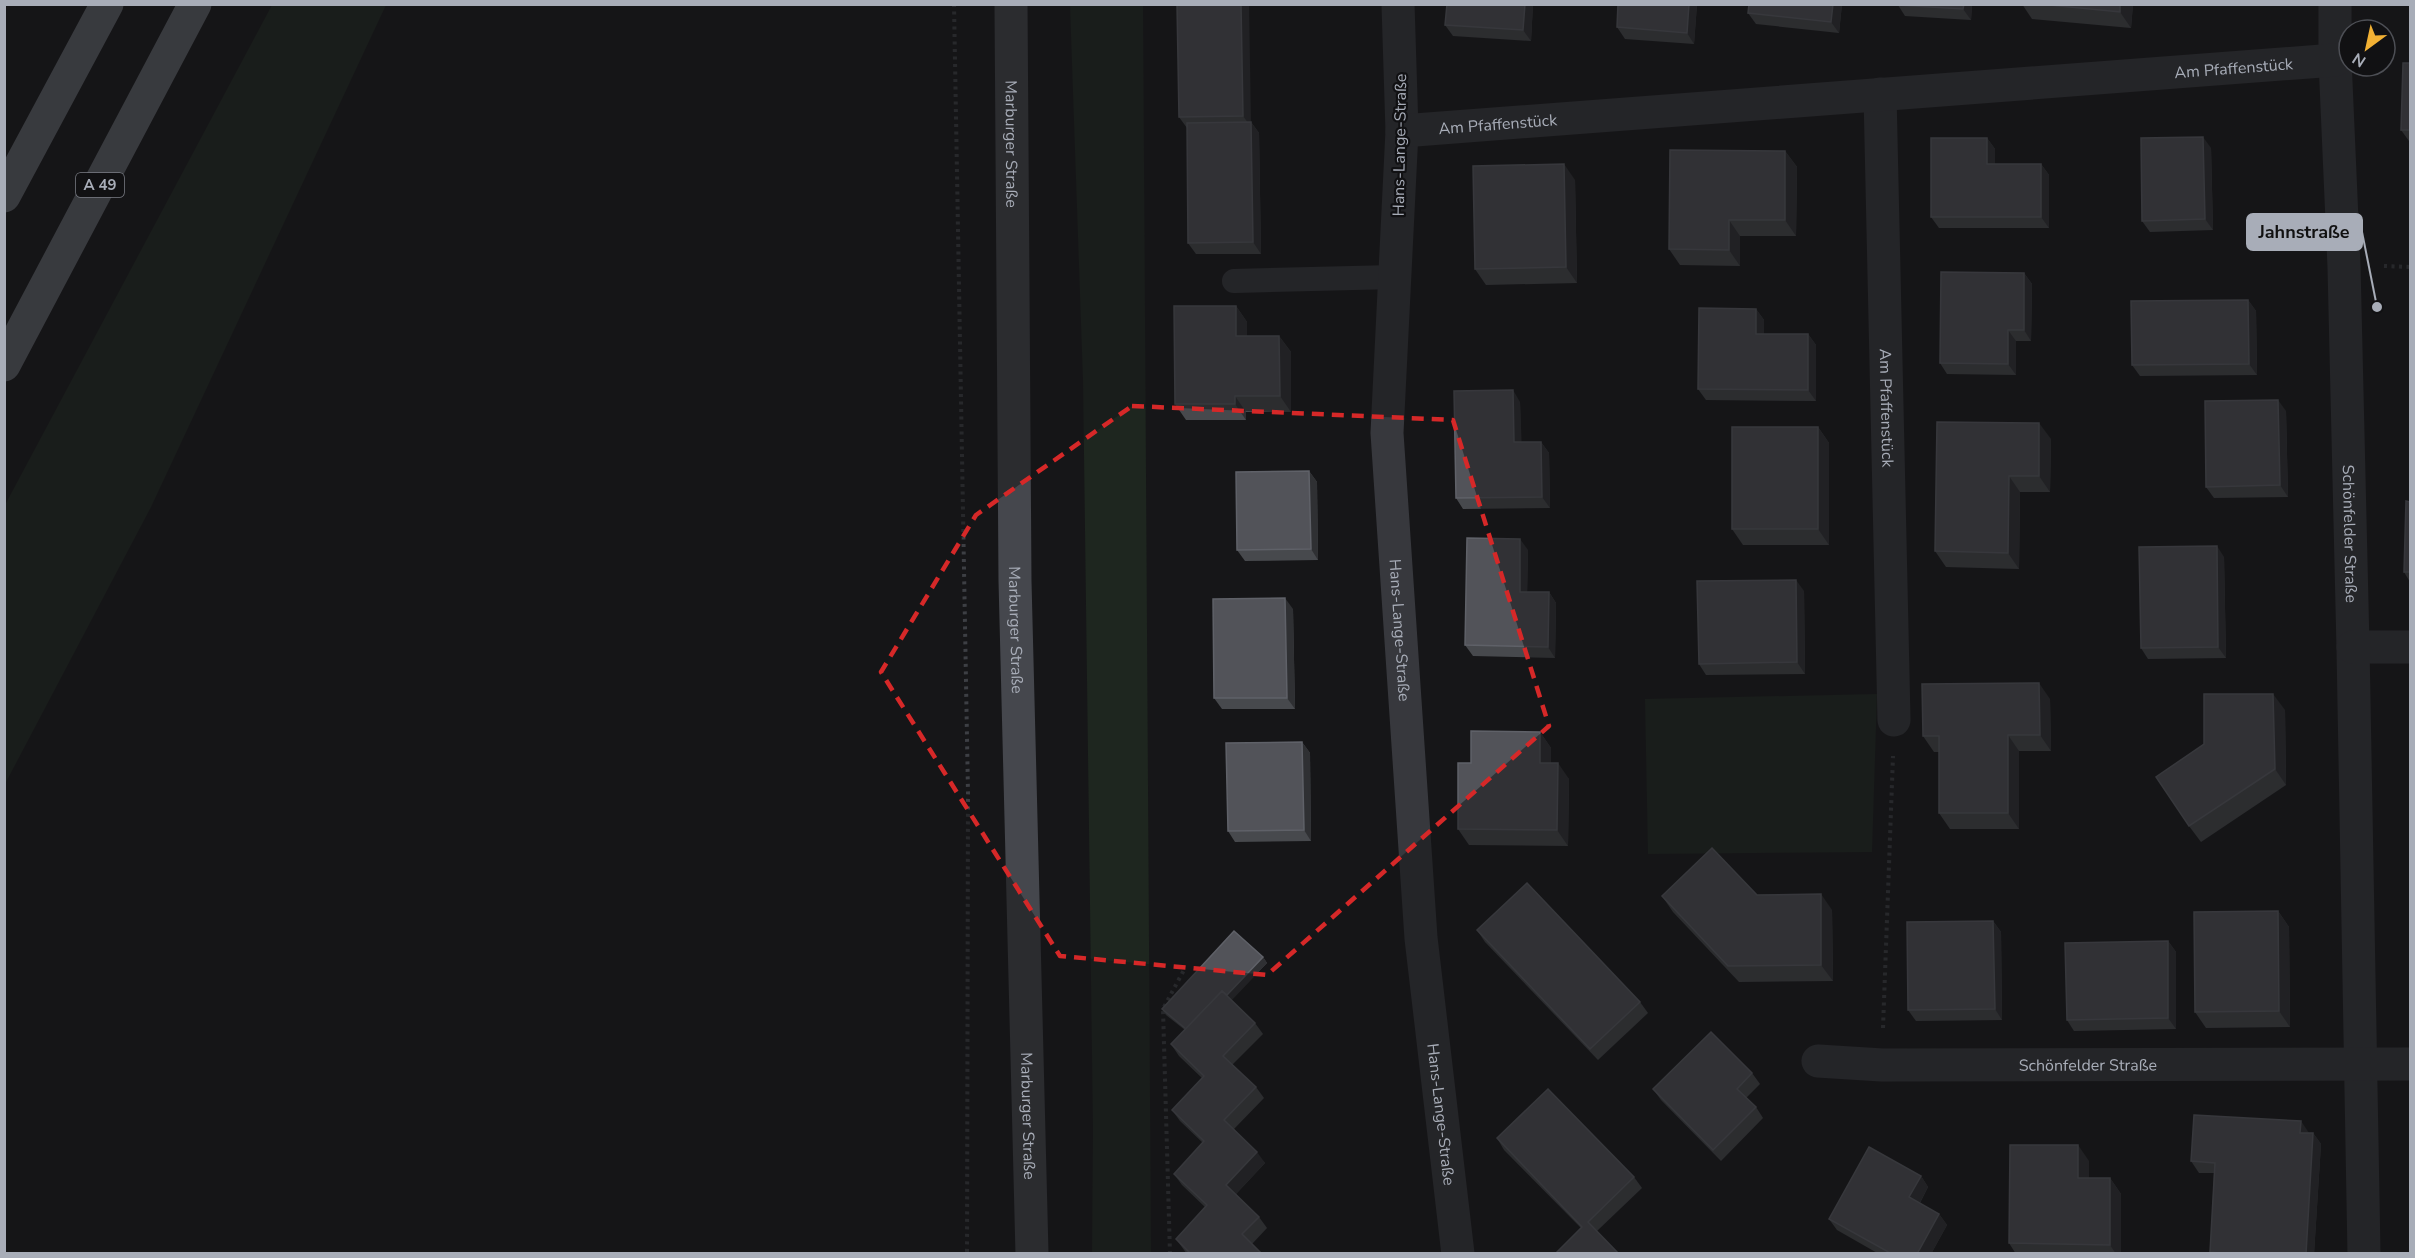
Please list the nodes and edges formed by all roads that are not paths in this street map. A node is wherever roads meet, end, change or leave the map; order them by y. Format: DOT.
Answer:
graph roads {
  1 [pos="107,4"];
  2 [pos="195,4"];
  3 [pos="1011,4"];
  4 [pos="1398,4"];
  5 [pos="2335,4"];
  6 [pos="2335,60"];
  7 [pos="1880,94"];
  8 [pos="1402,131"];
  9 [pos="4,196"];
  10 [pos="1395,277"];
  11 [pos="1234,282"];
  12 [pos="4,365"];
  13 [pos="2353,647"];
  14 [pos="2410,647"];
  15 [pos="1894,720"];
  16 [pos="1818,1061"];
  17 [pos="2359,1063"];
  18 [pos="2410,1064"];
  19 [pos="1032,1254"];
  20 [pos="1458,1254"];
  21 [pos="2364,1254"];
  1 -- 9 [label="highway"];
  2 -- 12 [label="highway, A 49"];
  3 -- 19 [label="street, Marburger Straße"];
  4 -- 8 [label="street, Hans-Lange-Straße"];
  5 -- 6 [label="street, Schönfelder Straße"];
  6 -- 7 [label="street, Am Pfaffenstück"];
  6 -- 13 [label="street, Schönfelder Straße"];
  7 -- 8 [label="street, Am Pfaffenstück"];
  7 -- 15 [label="street, Am Pfaffenstück"];
  8 -- 10 [label="street, Hans-Lange-Straße"];
  10 -- 11 [label="lane"];
  10 -- 20 [label="street, Hans-Lange-Straße"];
  13 -- 14 [label="street"];
  13 -- 17 [label="street, Schönfelder Straße"];
  16 -- 17 [label="street, Schönfelder Straße"];
  17 -- 18 [label="street"];
  17 -- 21 [label="street, Schönfelder Straße"];
}
